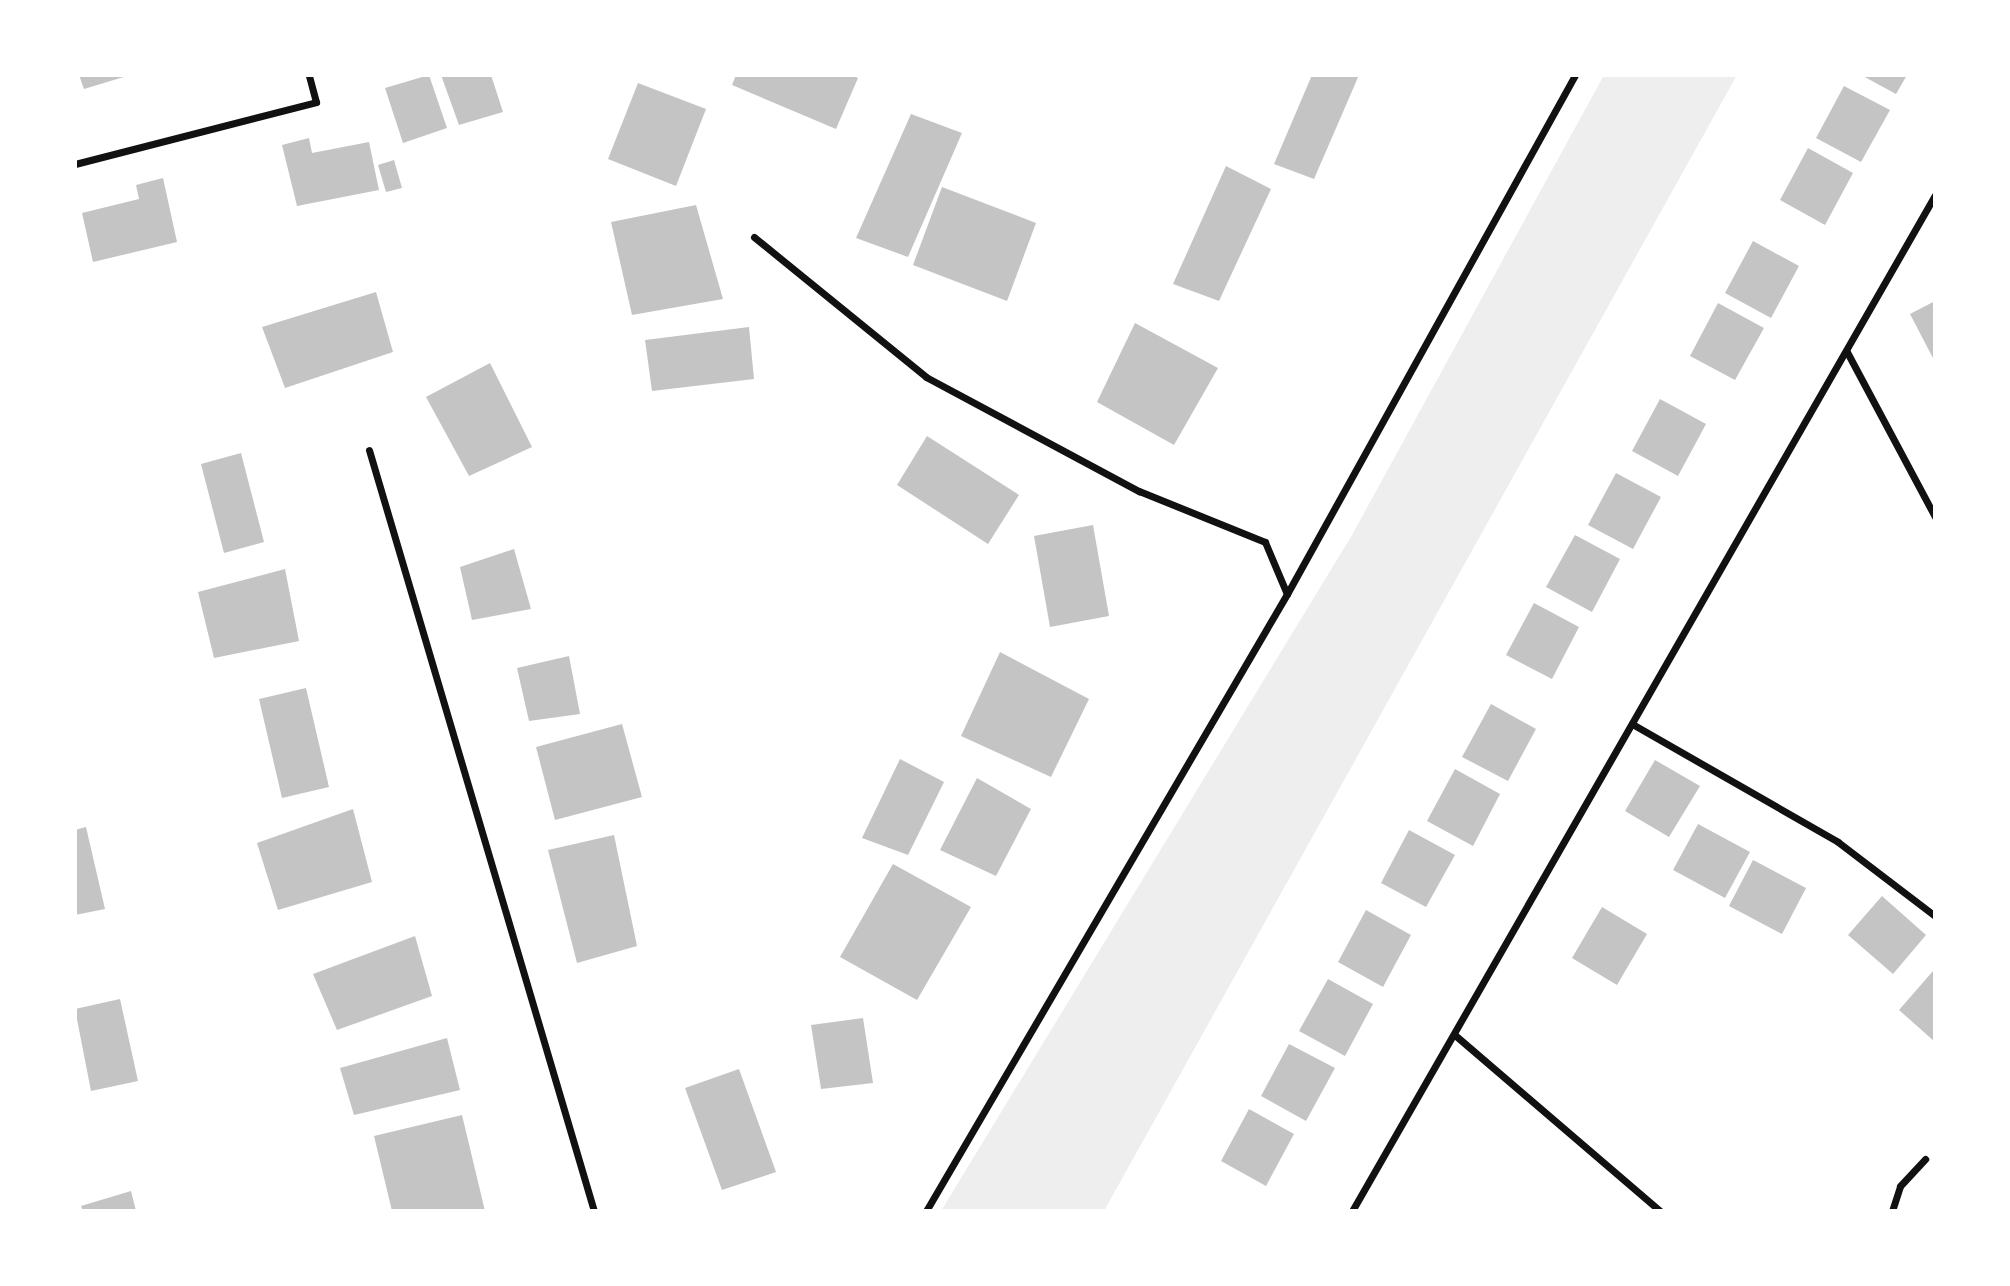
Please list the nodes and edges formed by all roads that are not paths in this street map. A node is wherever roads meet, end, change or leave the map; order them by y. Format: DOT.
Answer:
graph roads {
  1 [pos="309,75"];
  2 [pos="1575,75"];
  3 [pos="75,164"];
  4 [pos="1935,195"];
  5 [pos="754,237"];
  6 [pos="1847,352"];
  7 [pos="369,450"];
  8 [pos="1935,517"];
  9 [pos="1287,594"];
  10 [pos="1634,725"];
  11 [pos="1935,916"];
  12 [pos="1456,1036"];
  13 [pos="1926,1159"];
  14 [pos="594,1211"];
  15 [pos="926,1211"];
  16 [pos="1352,1211"];
  17 [pos="1660,1211"];
  18 [pos="1892,1211"];
  1 -- 3 [label="street"];
  2 -- 9 [label="street"];
  4 -- 6 [label="street"];
  5 -- 9 [label="street"];
  6 -- 8 [label="street"];
  6 -- 10 [label="street"];
  7 -- 14 [label="street"];
  9 -- 15 [label="street"];
  10 -- 11 [label="street"];
  10 -- 12 [label="street"];
  12 -- 16 [label="street"];
  12 -- 17 [label="street"];
  13 -- 18 [label="street"];
}
